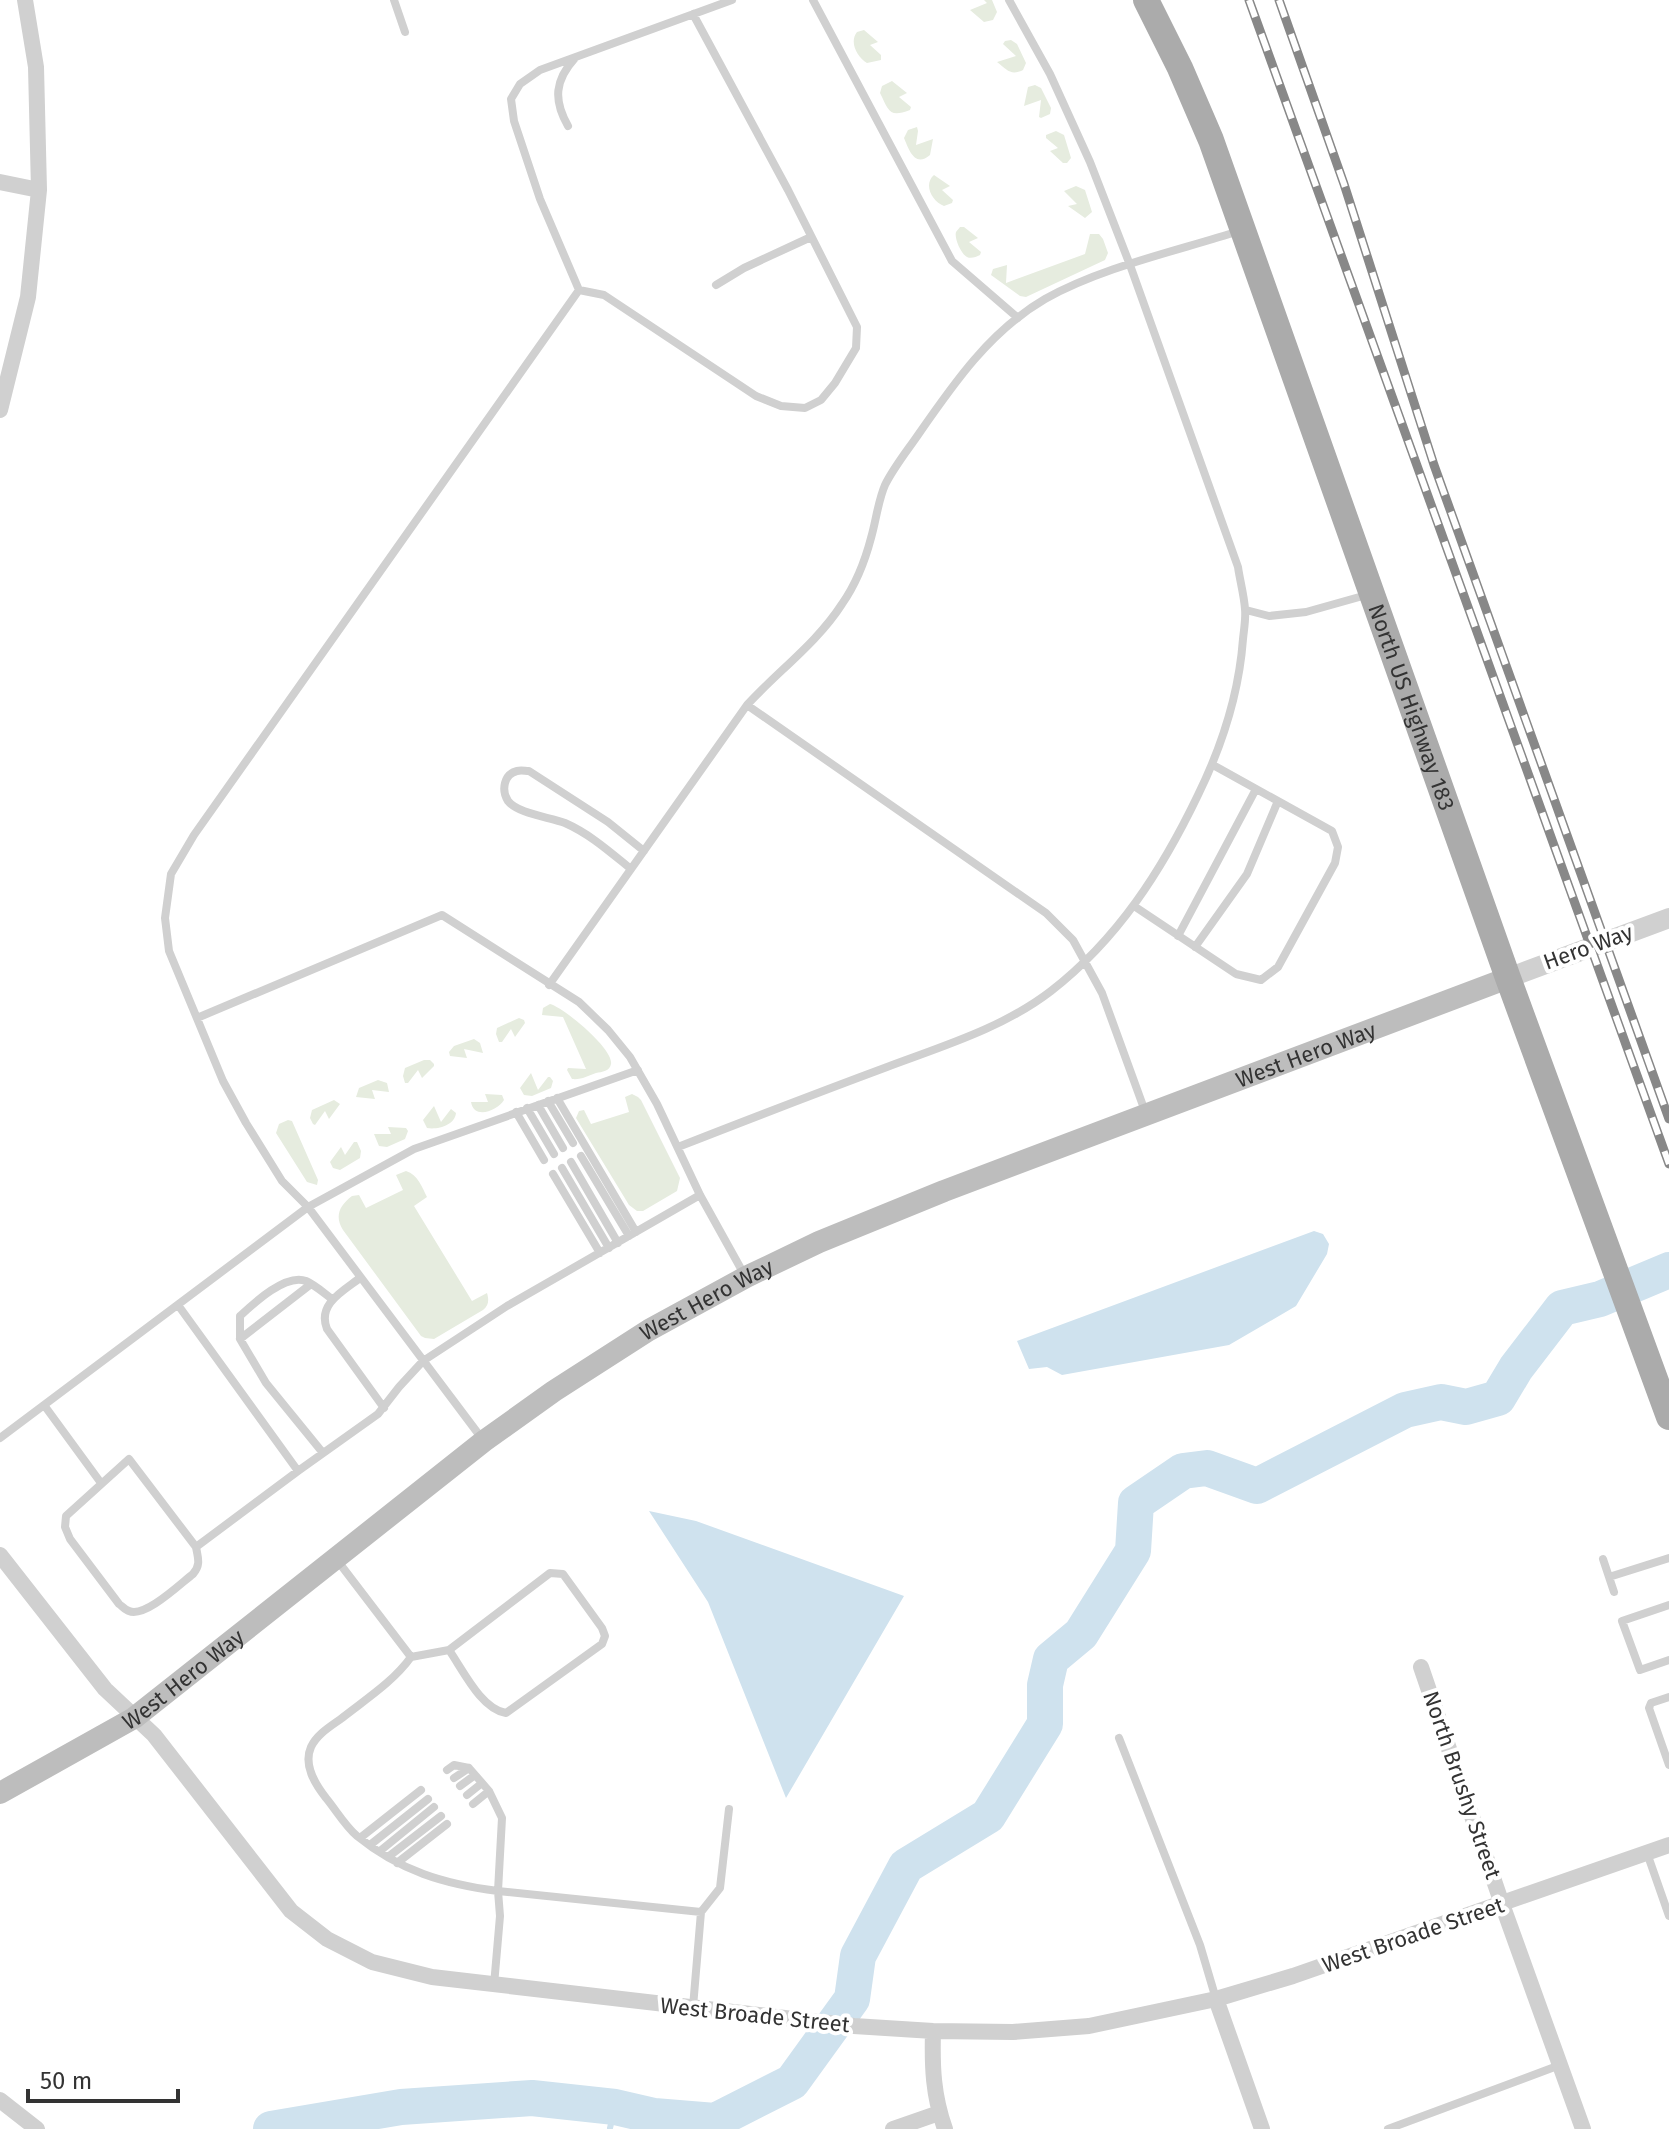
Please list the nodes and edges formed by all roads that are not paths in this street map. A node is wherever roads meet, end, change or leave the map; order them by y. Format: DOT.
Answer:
graph roads {
  1 [pos="25,0"];
  2 [pos="394,0"];
  3 [pos="732,0"];
  4 [pos="813,0"];
  5 [pos="1009,0"];
  6 [pos="1146,0"];
  7 [pos="693,14"];
  8 [pos="405,32"];
  9 [pos="575,57"];
  10 [pos="568,126"];
  11 [pos="0,182"];
  12 [pos="39,190"];
  13 [pos="1243,229"];
  14 [pos="811,237"];
  15 [pos="1130,265"];
  16 [pos="716,285"];
  17 [pos="579,290"];
  18 [pos="1018,318"];
  19 [pos="0,410"];
  20 [pos="1371,594"];
  21 [pos="1246,610"];
  22 [pos="747,705"];
  23 [pos="1213,765"];
  24 [pos="1256,789"];
  25 [pos="1278,801"];
  26 [pos="644,851"];
  27 [pos="631,869"];
  28 [pos="1134,906"];
  29 [pos="1669,918"];
  30 [pos="1178,936"];
  31 [pos="1195,947"];
  32 [pos="1086,962"];
  33 [pos="1508,978"];
  34 [pos="549,985"];
  35 [pos="197,1018"];
  36 [pos="638,1070"];
  37 [pos="552,1100"];
  38 [pos="538,1105"];
  39 [pos="527,1108"];
  40 [pos="516,1112"];
  41 [pos="1146,1114"];
  42 [pos="573,1143"];
  43 [pos="678,1147"];
  44 [pos="563,1148"];
  45 [pos="554,1154"];
  46 [pos="581,1156"];
  47 [pos="544,1160"];
  48 [pos="571,1162"];
  49 [pos="562,1168"];
  50 [pos="553,1174"];
  51 [pos="700,1195"];
  52 [pos="308,1207"];
  53 [pos="632,1234"];
  54 [pos="618,1243"];
  55 [pos="604,1250"];
  56 [pos="746,1277"];
  57 [pos="360,1278"];
  58 [pos="311,1284"];
  59 [pos="332,1299"];
  60 [pos="178,1305"];
  61 [pos="240,1339"];
  62 [pos="423,1361"];
  63 [pos="44,1405"];
  64 [pos="384,1408"];
  65 [pos="1669,1417"];
  66 [pos="0,1438"];
  67 [pos="484,1441"];
  68 [pos="323,1453"];
  69 [pos="298,1471"];
  70 [pos="101,1483"];
  71 [pos="196,1547"];
  72 [pos="0,1555"];
  73 [pos="335,1558"];
  74 [pos="1669,1558"];
  75 [pos="1603,1559"];
  76 [pos="1609,1577"];
  77 [pos="1614,1592"];
  78 [pos="1669,1605"];
  79 [pos="449,1650"];
  80 [pos="411,1657"];
  81 [pos="1669,1660"];
  82 [pos="1421,1667"];
  83 [pos="1669,1697"];
  84 [pos="134,1718"];
  85 [pos="1119,1738"];
  86 [pos="1669,1765"];
  87 [pos="447,1770"];
  88 [pos="472,1771"];
  89 [pos="457,1782"];
  90 [pos="482,1783"];
  91 [pos="421,1790"];
  92 [pos="489,1791"];
  93 [pos="0,1793"];
  94 [pos="467,1795"];
  95 [pos="473,1804"];
  96 [pos="729,1809"];
  97 [pos="441,1816"];
  98 [pos="447,1824"];
  99 [pos="360,1838"];
  100 [pos="370,1845"];
  101 [pos="1669,1845"];
  102 [pos="380,1851"];
  103 [pos="1647,1853"];
  104 [pos="388,1857"];
  105 [pos="397,1863"];
  106 [pos="498,1891"];
  107 [pos="1502,1904"];
  108 [pos="701,1912"];
  109 [pos="1669,1916"];
  110 [pos="494,1985"];
  111 [pos="1216,1999"];
  112 [pos="693,2008"];
  113 [pos="933,2031"];
  114 [pos="1560,2065"];
  115 [pos="0,2100"];
  116 [pos="942,2121"];
  117 [pos="37,2129"];
  118 [pos="893,2129"];
  119 [pos="1262,2129"];
  120 [pos="1388,2129"];
  121 [pos="1583,2129"];
  1 -- 12 [label="street"];
  2 -- 8 [label="lane"];
  3 -- 7 [label="lane"];
  4 -- 18 [label="lane"];
  5 -- 15 [label="lane"];
  6 -- 13 [label="main road, North US Highway 183"];
  7 -- 9 [label="lane"];
  7 -- 14 [label="lane"];
  9 -- 10 [label="lane"];
  9 -- 17 [label="lane"];
  11 -- 12 [label="street"];
  12 -- 19 [label="street"];
  13 -- 15 [label="lane"];
  13 -- 20 [label="main road, North US Highway 183"];
  14 -- 16 [label="lane"];
  14 -- 17 [label="lane"];
  15 -- 18 [label="lane"];
  15 -- 21 [label="lane"];
  17 -- 35 [label="lane"];
  18 -- 22 [label="lane"];
  20 -- 21 [label="lane"];
  20 -- 33 [label="main road, North US Highway 183"];
  21 -- 23 [label="lane"];
  22 -- 26 [label="lane"];
  22 -- 32 [label="lane"];
  23 -- 24 [label="lane"];
  23 -- 28 [label="lane"];
  24 -- 25 [label="lane"];
  24 -- 30 [label="lane"];
  25 -- 31 [label="lane"];
  25 -- 31 [label="lane"];
  26 -- 27 [label="lane"];
  26 -- 27 [label="lane"];
  27 -- 34 [label="lane"];
  28 -- 30 [label="lane"];
  28 -- 32 [label="lane"];
  29 -- 33 [label="street, Hero Way"];
  30 -- 31 [label="lane"];
  32 -- 41 [label="lane"];
  32 -- 43 [label="lane"];
  33 -- 41 [label="main road, West Hero Way"];
  33 -- 65 [label="main road, North US Highway 183"];
  34 -- 35 [label="lane"];
  34 -- 36 [label="lane"];
  35 -- 52 [label="lane"];
  36 -- 37 [label="lane"];
  36 -- 43 [label="lane"];
  37 -- 38 [label="lane"];
  37 -- 42 [label="lane"];
  37 -- 53 [label="lane"];
  38 -- 39 [label="lane"];
  38 -- 44 [label="lane"];
  39 -- 40 [label="lane"];
  39 -- 45 [label="lane"];
  40 -- 47 [label="lane"];
  40 -- 52 [label="lane"];
  41 -- 56 [label="main road, West Hero Way"];
  43 -- 51 [label="lane"];
  46 -- 53 [label="lane"];
  48 -- 54 [label="lane"];
  49 -- 55 [label="lane"];
  50 -- 55 [label="lane"];
  51 -- 53 [label="lane"];
  51 -- 56 [label="lane"];
  52 -- 57 [label="lane"];
  52 -- 60 [label="lane"];
  53 -- 54 [label="lane"];
  54 -- 55 [label="lane"];
  55 -- 62 [label="lane"];
  56 -- 67 [label="main road, West Hero Way"];
  57 -- 59 [label="lane"];
  57 -- 62 [label="lane"];
  58 -- 59 [label="lane"];
  58 -- 61 [label="lane"];
  58 -- 61 [label="lane"];
  59 -- 64 [label="lane"];
  60 -- 63 [label="lane"];
  60 -- 69 [label="lane"];
  61 -- 68 [label="lane"];
  62 -- 64 [label="lane"];
  62 -- 67 [label="lane"];
  63 -- 66 [label="lane"];
  63 -- 70 [label="lane"];
  64 -- 68 [label="lane"];
  67 -- 73 [label="main road, West Hero Way"];
  68 -- 69 [label="lane"];
  69 -- 71 [label="lane"];
  70 -- 71 [label="lane"];
  70 -- 71 [label="lane"];
  72 -- 84 [label="street, West Broade Street"];
  73 -- 80 [label="lane"];
  73 -- 84 [label="main road, West Hero Way"];
  74 -- 76 [label="lane"];
  75 -- 76 [label="lane"];
  76 -- 77 [label="lane"];
  78 -- 81 [label="lane"];
  79 -- 79 [label="lane"];
  79 -- 80 [label="lane"];
  80 -- 99 [label="lane"];
  82 -- 107 [label="street, North Brushy Street"];
  83 -- 86 [label="lane"];
  84 -- 93 [label="main road, West Hero Way"];
  84 -- 110 [label="street, West Broade Street"];
  85 -- 111 [label="lane"];
  87 -- 88 [label="lane"];
  88 -- 89 [label="lane"];
  88 -- 90 [label="lane"];
  90 -- 92 [label="lane"];
  90 -- 94 [label="lane"];
  91 -- 99 [label="lane"];
  92 -- 95 [label="lane"];
  92 -- 106 [label="lane"];
  96 -- 108 [label="lane"];
  97 -- 104 [label="lane"];
  98 -- 105 [label="lane"];
  99 -- 100 [label="lane"];
  100 -- 102 [label="lane"];
  100 -- 102 [label="lane"];
  101 -- 103 [label="street, West Broade Street"];
  102 -- 104 [label="lane"];
  103 -- 107 [label="street, West Broade Street"];
  103 -- 109 [label="lane"];
  104 -- 105 [label="lane"];
  105 -- 106 [label="lane"];
  106 -- 108 [label="lane"];
  106 -- 110 [label="lane"];
  107 -- 111 [label="street, West Broade Street"];
  107 -- 114 [label="street, North Brushy Street"];
  108 -- 112 [label="lane"];
  110 -- 112 [label="street, West Broade Street"];
  111 -- 113 [label="street, West Broade Street"];
  111 -- 119 [label="street"];
  112 -- 113 [label="street, West Broade Street"];
  113 -- 116 [label="street"];
  114 -- 120 [label="lane"];
  114 -- 121 [label="street, North Brushy Street"];
  115 -- 117 [label="street"];
  116 -- 118 [label="street"];
}
